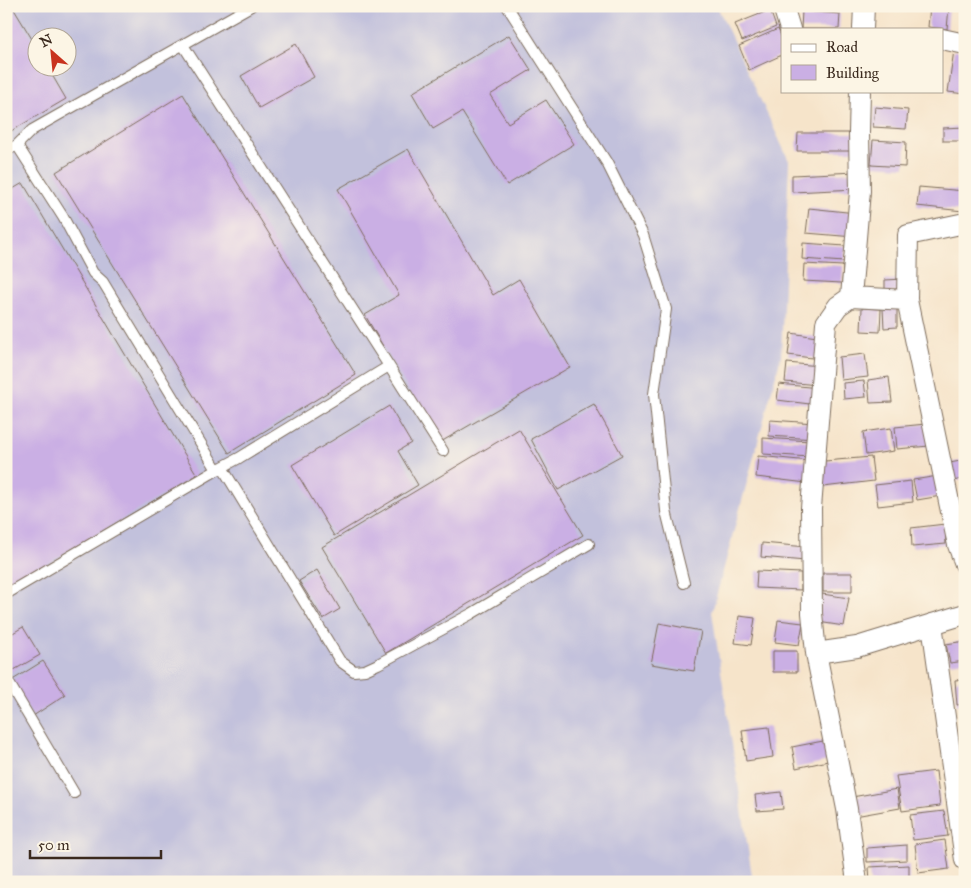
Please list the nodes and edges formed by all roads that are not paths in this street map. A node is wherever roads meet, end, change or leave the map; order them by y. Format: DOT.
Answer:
graph roads {
  1 [pos="251,6"];
  2 [pos="507,6"];
  3 [pos="783,6"];
  4 [pos="864,6"];
  5 [pos="790,28"];
  6 [pos="863,28"];
  7 [pos="944,39"];
  8 [pos="965,44"];
  9 [pos="183,45"];
  10 [pos="860,92"];
  11 [pos="17,145"];
  12 [pos="6,151"];
  13 [pos="965,223"];
  14 [pos="851,297"];
  15 [pos="907,300"];
  16 [pos="389,366"];
  17 [pos="443,451"];
  18 [pos="220,469"];
  19 [pos="589,544"];
  20 [pos="965,564"];
  21 [pos="684,583"];
  22 [pos="6,594"];
  23 [pos="965,614"];
  24 [pos="932,624"];
  25 [pos="816,653"];
  26 [pos="6,678"];
  27 [pos="74,793"];
  28 [pos="965,860"];
  29 [pos="856,882"];
  1 -- 9 [label="lane"];
  2 -- 21 [label="lane"];
  3 -- 5 [label="street"];
  4 -- 6 [label="street"];
  7 -- 8 [label="street"];
  9 -- 11 [label="lane"];
  9 -- 16 [label="lane"];
  10 -- 14 [label="street"];
  11 -- 12 [label="lane"];
  11 -- 18 [label="lane"];
  13 -- 15 [label="street"];
  14 -- 15 [label="street"];
  14 -- 25 [label="street"];
  15 -- 20 [label="street"];
  16 -- 17 [label="lane"];
  16 -- 18 [label="lane"];
  18 -- 19 [label="lane"];
  18 -- 22 [label="lane"];
  23 -- 24 [label="street"];
  24 -- 25 [label="street"];
  24 -- 28 [label="street"];
  25 -- 29 [label="street"];
  26 -- 27 [label="lane"];
}
